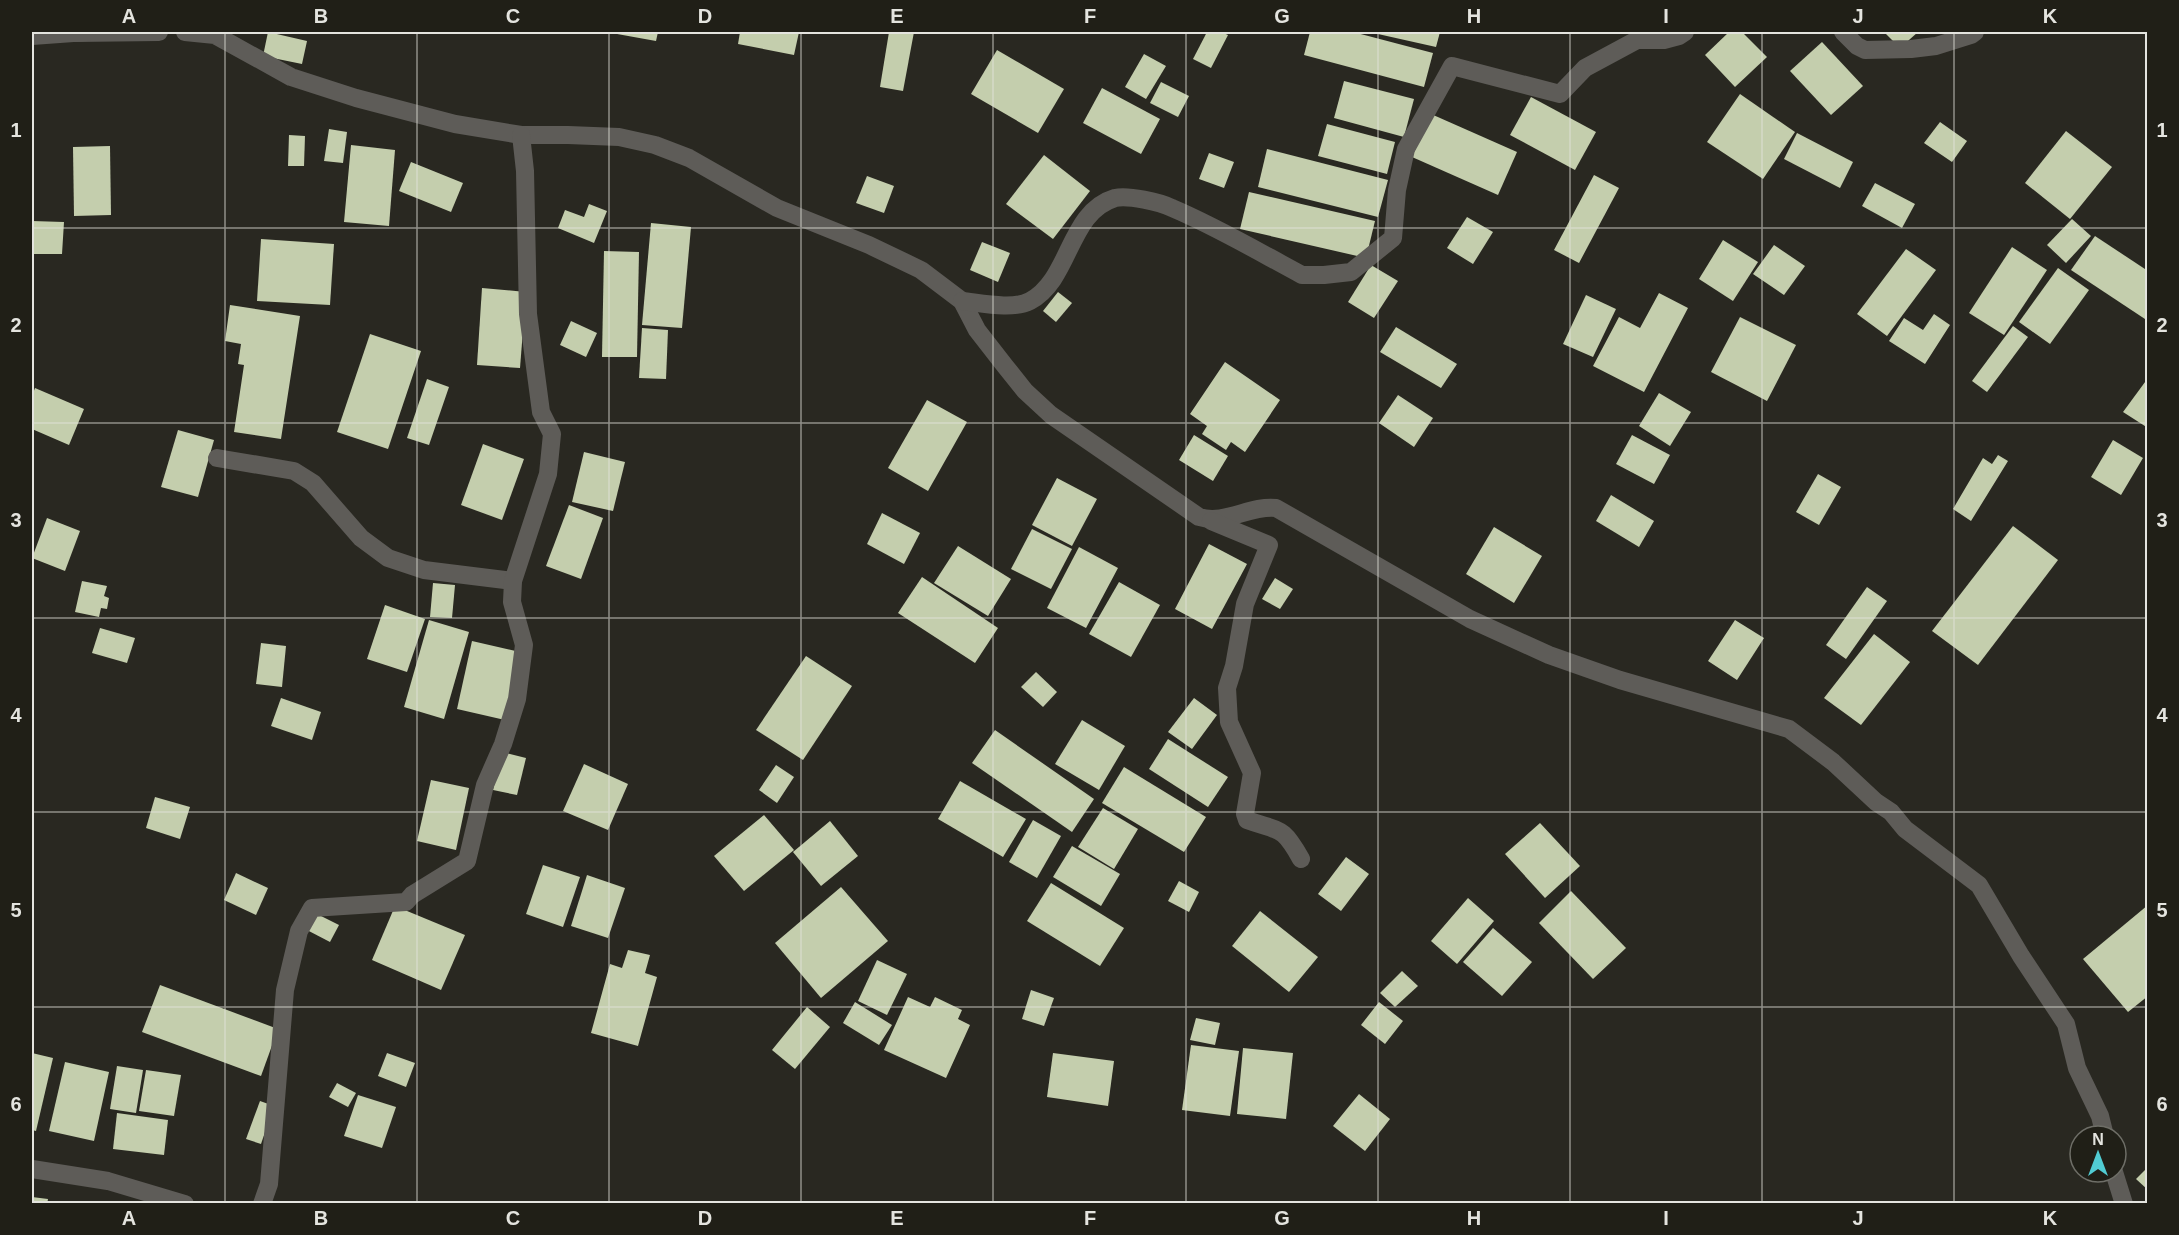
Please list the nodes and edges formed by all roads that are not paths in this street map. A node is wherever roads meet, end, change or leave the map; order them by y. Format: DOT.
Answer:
graph roads {
  1 [pos="81,32"];
  2 [pos="159,32"];
  3 [pos="185,32"];
  4 [pos="1685,32"];
  5 [pos="1844,32"];
  6 [pos="1975,32"];
  7 [pos="32,36"];
  8 [pos="228,38"];
  9 [pos="521,135"];
  10 [pos="962,301"];
  11 [pos="217,458"];
  12 [pos="1211,521"];
  13 [pos="513,581"];
  14 [pos="1301,859"];
  15 [pos="2102,1124"];
  16 [pos="32,1169"];
  17 [pos="2118,1184"];
  18 [pos="185,1203"];
  19 [pos="262,1203"];
  20 [pos="2124,1203"];
  1 -- 2 [label="street"];
  1 -- 7 [label="street"];
  3 -- 8 [label="street"];
  4 -- 10 [label="street"];
  5 -- 6 [label="street"];
  8 -- 9 [label="street"];
  9 -- 10 [label="street"];
  9 -- 13 [label="street"];
  10 -- 12 [label="street"];
  11 -- 13 [label="street"];
  12 -- 14 [label="street"];
  12 -- 15 [label="street"];
  13 -- 19 [label="street"];
  16 -- 18 [label="street"];
  17 -- 20 [label="street"];
}
